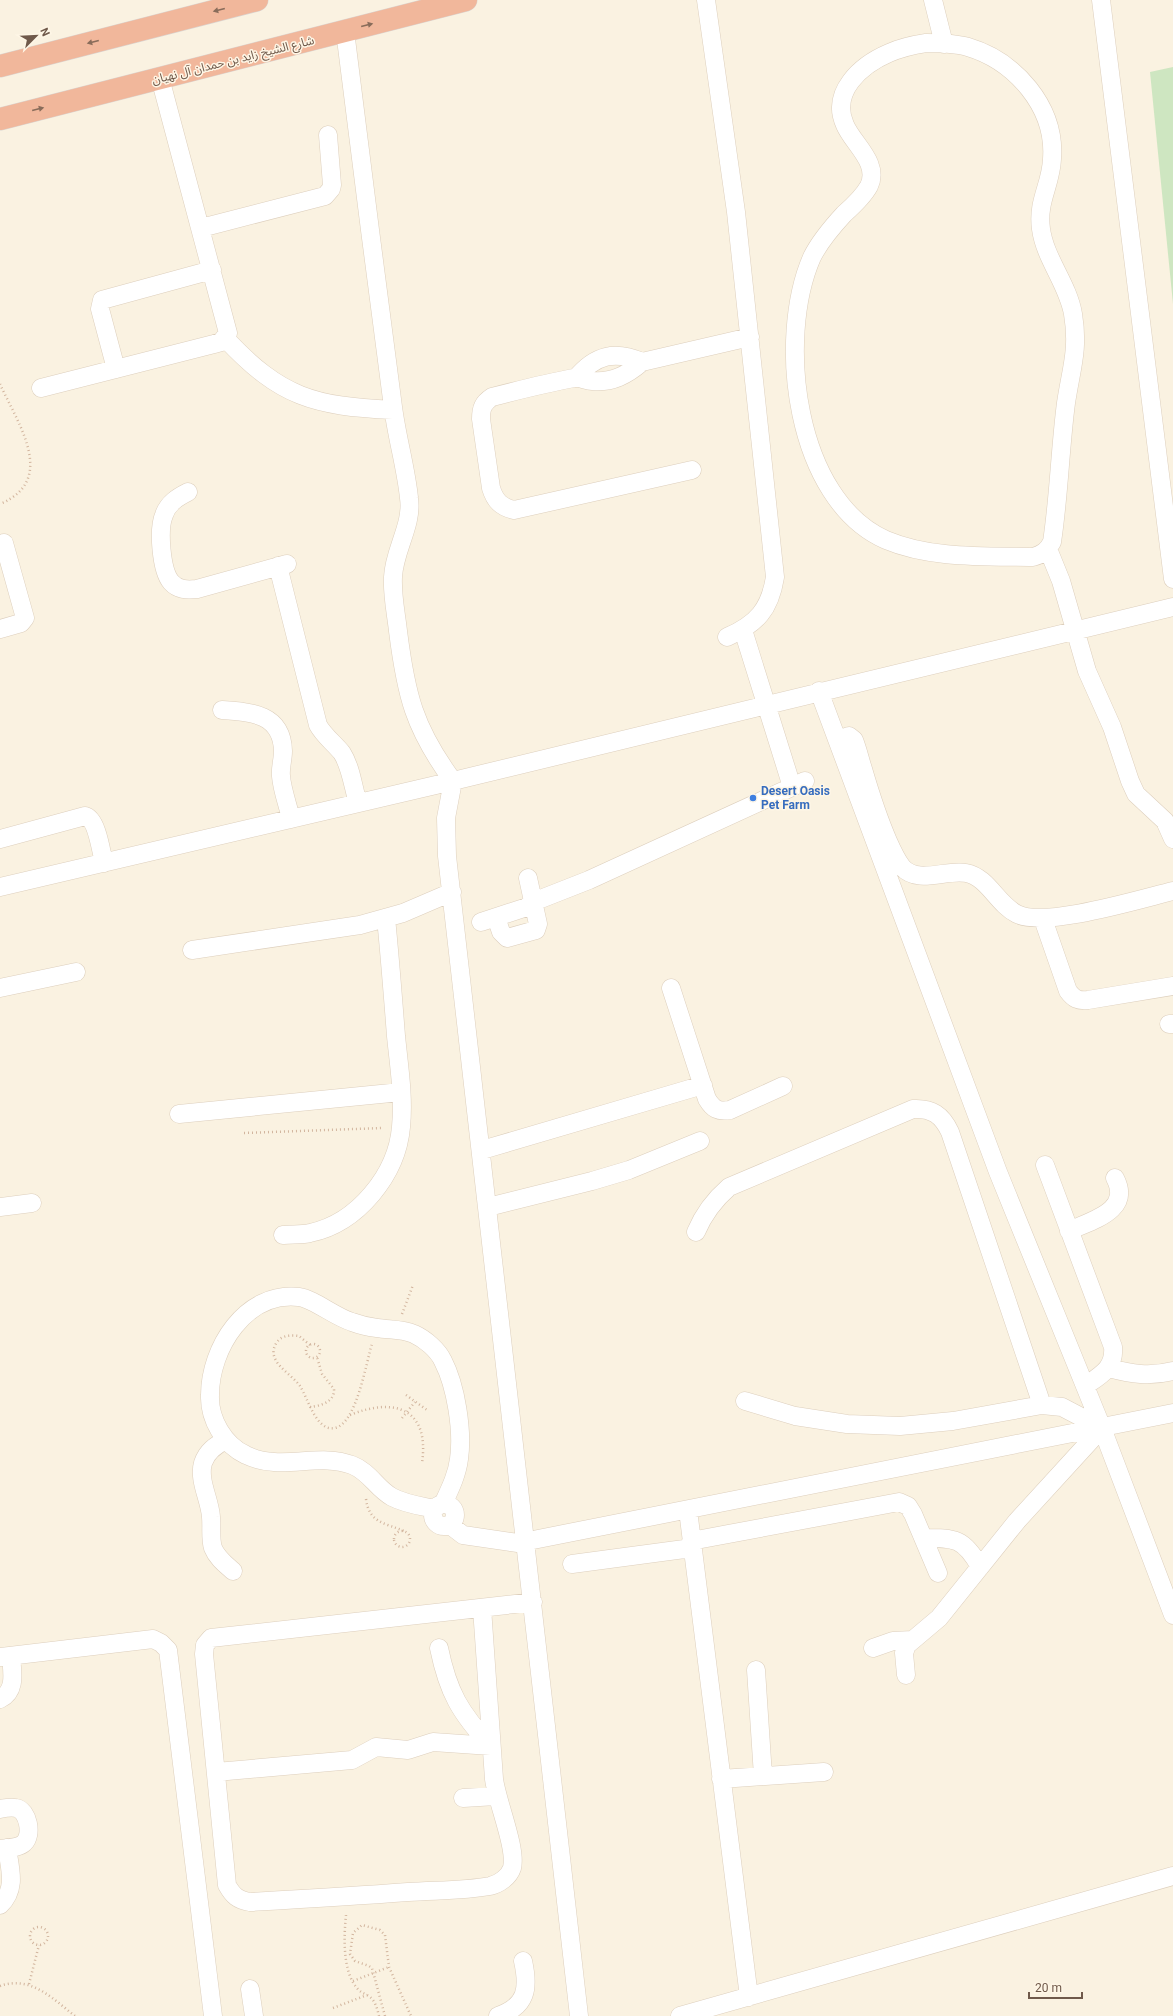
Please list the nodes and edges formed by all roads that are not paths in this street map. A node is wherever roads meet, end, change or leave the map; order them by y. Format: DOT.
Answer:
graph roads {
  1 [pos="257,0"];
  2 [pos="466,0"];
  3 [pos="706,0"];
  4 [pos="933,0"];
  5 [pos="1101,0"];
  6 [pos="345,31"];
  7 [pos="944,44"];
  8 [pos="0,66"];
  9 [pos="160,78"];
  10 [pos="0,119"];
  11 [pos="328,135"];
  12 [pos="201,228"];
  13 [pos="212,270"];
  14 [pos="750,337"];
  15 [pos="226,338"];
  16 [pos="642,362"];
  17 [pos="116,369"];
  18 [pos="576,378"];
  19 [pos="41,388"];
  20 [pos="393,410"];
  21 [pos="692,470"];
  22 [pos="188,492"];
  23 [pos="4,543"];
  24 [pos="1048,549"];
  25 [pos="1173,579"];
  26 [pos="1173,607"];
  27 [pos="0,629"];
  28 [pos="1076,630"];
  29 [pos="819,691"];
  30 [pos="765,704"];
  31 [pos="222,710"];
  32 [pos="838,740"];
  33 [pos="453,781"];
  34 [pos="358,803"];
  35 [pos="291,819"];
  36 [pos="0,839"];
  37 [pos="1173,839"];
  38 [pos="104,862"];
  39 [pos="528,878"];
  40 [pos="0,887"];
  41 [pos="1173,891"];
  42 [pos="452,892"];
  43 [pos="533,902"];
  44 [pos="386,918"];
  45 [pos="1042,919"];
  46 [pos="192,950"];
  47 [pos="76,972"];
  48 [pos="1173,986"];
  49 [pos="0,988"];
  50 [pos="671,988"];
  51 [pos="703,1085"];
  52 [pos="783,1086"];
  53 [pos="401,1092"];
  54 [pos="179,1114"];
  55 [pos="700,1141"];
  56 [pos="482,1150"];
  57 [pos="1045,1165"];
  58 [pos="1115,1178"];
  59 [pos="32,1203"];
  60 [pos="0,1206"];
  61 [pos="488,1207"];
  62 [pos="1069,1231"];
  63 [pos="696,1232"];
  64 [pos="283,1235"];
  65 [pos="1109,1368"];
  66 [pos="1173,1371"];
  67 [pos="1085,1386"];
  68 [pos="744,1401"];
  69 [pos="1042,1405"];
  70 [pos="1173,1413"];
  71 [pos="1102,1428"];
  72 [pos="226,1440"];
  73 [pos="439,1506"];
  74 [pos="688,1510"];
  75 [pos="924,1538"];
  76 [pos="526,1541"];
  77 [pos="692,1545"];
  78 [pos="572,1564"];
  79 [pos="980,1567"];
  80 [pos="233,1571"];
  81 [pos="938,1573"];
  82 [pos="533,1602"];
  83 [pos="482,1608"];
  84 [pos="1173,1615"];
  85 [pos="913,1640"];
  86 [pos="439,1648"];
  87 [pos="873,1648"];
  88 [pos="5,1656"];
  89 [pos="756,1670"];
  90 [pos="906,1675"];
  91 [pos="0,1699"];
  92 [pos="491,1746"];
  93 [pos="216,1772"];
  94 [pos="824,1772"];
  95 [pos="762,1776"];
  96 [pos="721,1779"];
  97 [pos="496,1796"];
  98 [pos="463,1798"];
  99 [pos="0,1809"];
  100 [pos="3,1848"];
  101 [pos="1173,1876"];
  102 [pos="0,1905"];
  103 [pos="524,1961"];
  104 [pos="250,1989"];
  105 [pos="748,1997"];
  106 [pos="213,2016"];
  107 [pos="254,2016"];
  108 [pos="498,2016"];
  109 [pos="579,2016"];
  110 [pos="680,2016"];
  1 -- 8 [label="highway, one-way"];
  6 -- 2 [label="highway, شارع الشيخ زايد بن حمدان آل نهيان, one-way"];
  3 -- 14 [label="street"];
  4 -- 7 [label="street"];
  5 -- 25 [label="street"];
  6 -- 9 [label="highway, شارع الشيخ زايد بن حمدان آل نهيان"];
  6 -- 20 [label="street"];
  7 -- 24 [label="street"];
  7 -- 24 [label="street"];
  10 -- 9 [label="highway, شارع الشيخ زايد بن حمدان آل نهيان, one-way"];
  9 -- 12 [label="street"];
  11 -- 12 [label="street"];
  12 -- 13 [label="street"];
  13 -- 15 [label="street"];
  13 -- 17 [label="street"];
  14 -- 16 [label="street"];
  14 -- 30 [label="street"];
  15 -- 17 [label="street"];
  15 -- 20 [label="street"];
  16 -- 18 [label="street"];
  16 -- 18 [label="street"];
  17 -- 19 [label="street"];
  18 -- 21 [label="street"];
  20 -- 33 [label="street"];
  22 -- 34 [label="street"];
  23 -- 27 [label="street"];
  24 -- 28 [label="street"];
  26 -- 28 [label="street"];
  28 -- 29 [label="street"];
  28 -- 37 [label="street"];
  29 -- 30 [label="street"];
  29 -- 32 [label="street"];
  30 -- 33 [label="street"];
  30 -- 43 [label="street"];
  31 -- 35 [label="street"];
  32 -- 45 [label="street"];
  32 -- 67 [label="street"];
  33 -- 34 [label="street"];
  33 -- 42 [label="street"];
  34 -- 35 [label="street"];
  35 -- 38 [label="street"];
  36 -- 38 [label="street"];
  38 -- 40 [label="street"];
  39 -- 43 [label="street"];
  41 -- 45 [label="street"];
  42 -- 44 [label="street"];
  42 -- 56 [label="street"];
  43 -- 43 [label="street"];
  44 -- 46 [label="street"];
  44 -- 53 [label="street"];
  45 -- 48 [label="street"];
  47 -- 49 [label="street"];
  50 -- 51 [label="street"];
  51 -- 52 [label="street"];
  51 -- 56 [label="street"];
  53 -- 54 [label="street"];
  53 -- 64 [label="street"];
  55 -- 61 [label="street"];
  56 -- 61 [label="street"];
  57 -- 62 [label="street"];
  58 -- 62 [label="street"];
  59 -- 60 [label="street"];
  61 -- 76 [label="street"];
  62 -- 65 [label="street"];
  63 -- 69 [label="street"];
  65 -- 66 [label="street"];
  65 -- 67 [label="street"];
  67 -- 71 [label="street"];
  68 -- 69 [label="street"];
  69 -- 71 [label="street"];
  70 -- 71 [label="street"];
  71 -- 74 [label="street"];
  71 -- 79 [label="street"];
  71 -- 84 [label="street"];
  72 -- 73 [label="street"];
  72 -- 73 [label="street"];
  72 -- 80 [label="street"];
  73 -- 76 [label="street"];
  74 -- 76 [label="street"];
  74 -- 77 [label="street"];
  75 -- 77 [label="street"];
  75 -- 79 [label="street"];
  75 -- 81 [label="street"];
  76 -- 82 [label="street"];
  77 -- 78 [label="street"];
  77 -- 96 [label="street"];
  79 -- 85 [label="street"];
  82 -- 83 [label="street"];
  82 -- 109 [label="street"];
  83 -- 92 [label="street"];
  83 -- 93 [label="street"];
  85 -- 87 [label="street"];
  85 -- 90 [label="street"];
  86 -- 92 [label="street"];
  88 -- 91 [label="street"];
  88 -- 106 [label="street"];
  89 -- 95 [label="street"];
  92 -- 93 [label="street"];
  92 -- 97 [label="street"];
  93 -- 97 [label="street"];
  94 -- 95 [label="street"];
  95 -- 96 [label="street"];
  96 -- 105 [label="street"];
  97 -- 98 [label="street"];
  99 -- 100 [label="street"];
  100 -- 102 [label="street"];
  101 -- 105 [label="street"];
  103 -- 108 [label="street"];
  104 -- 107 [label="street"];
  105 -- 110 [label="street"];
}
